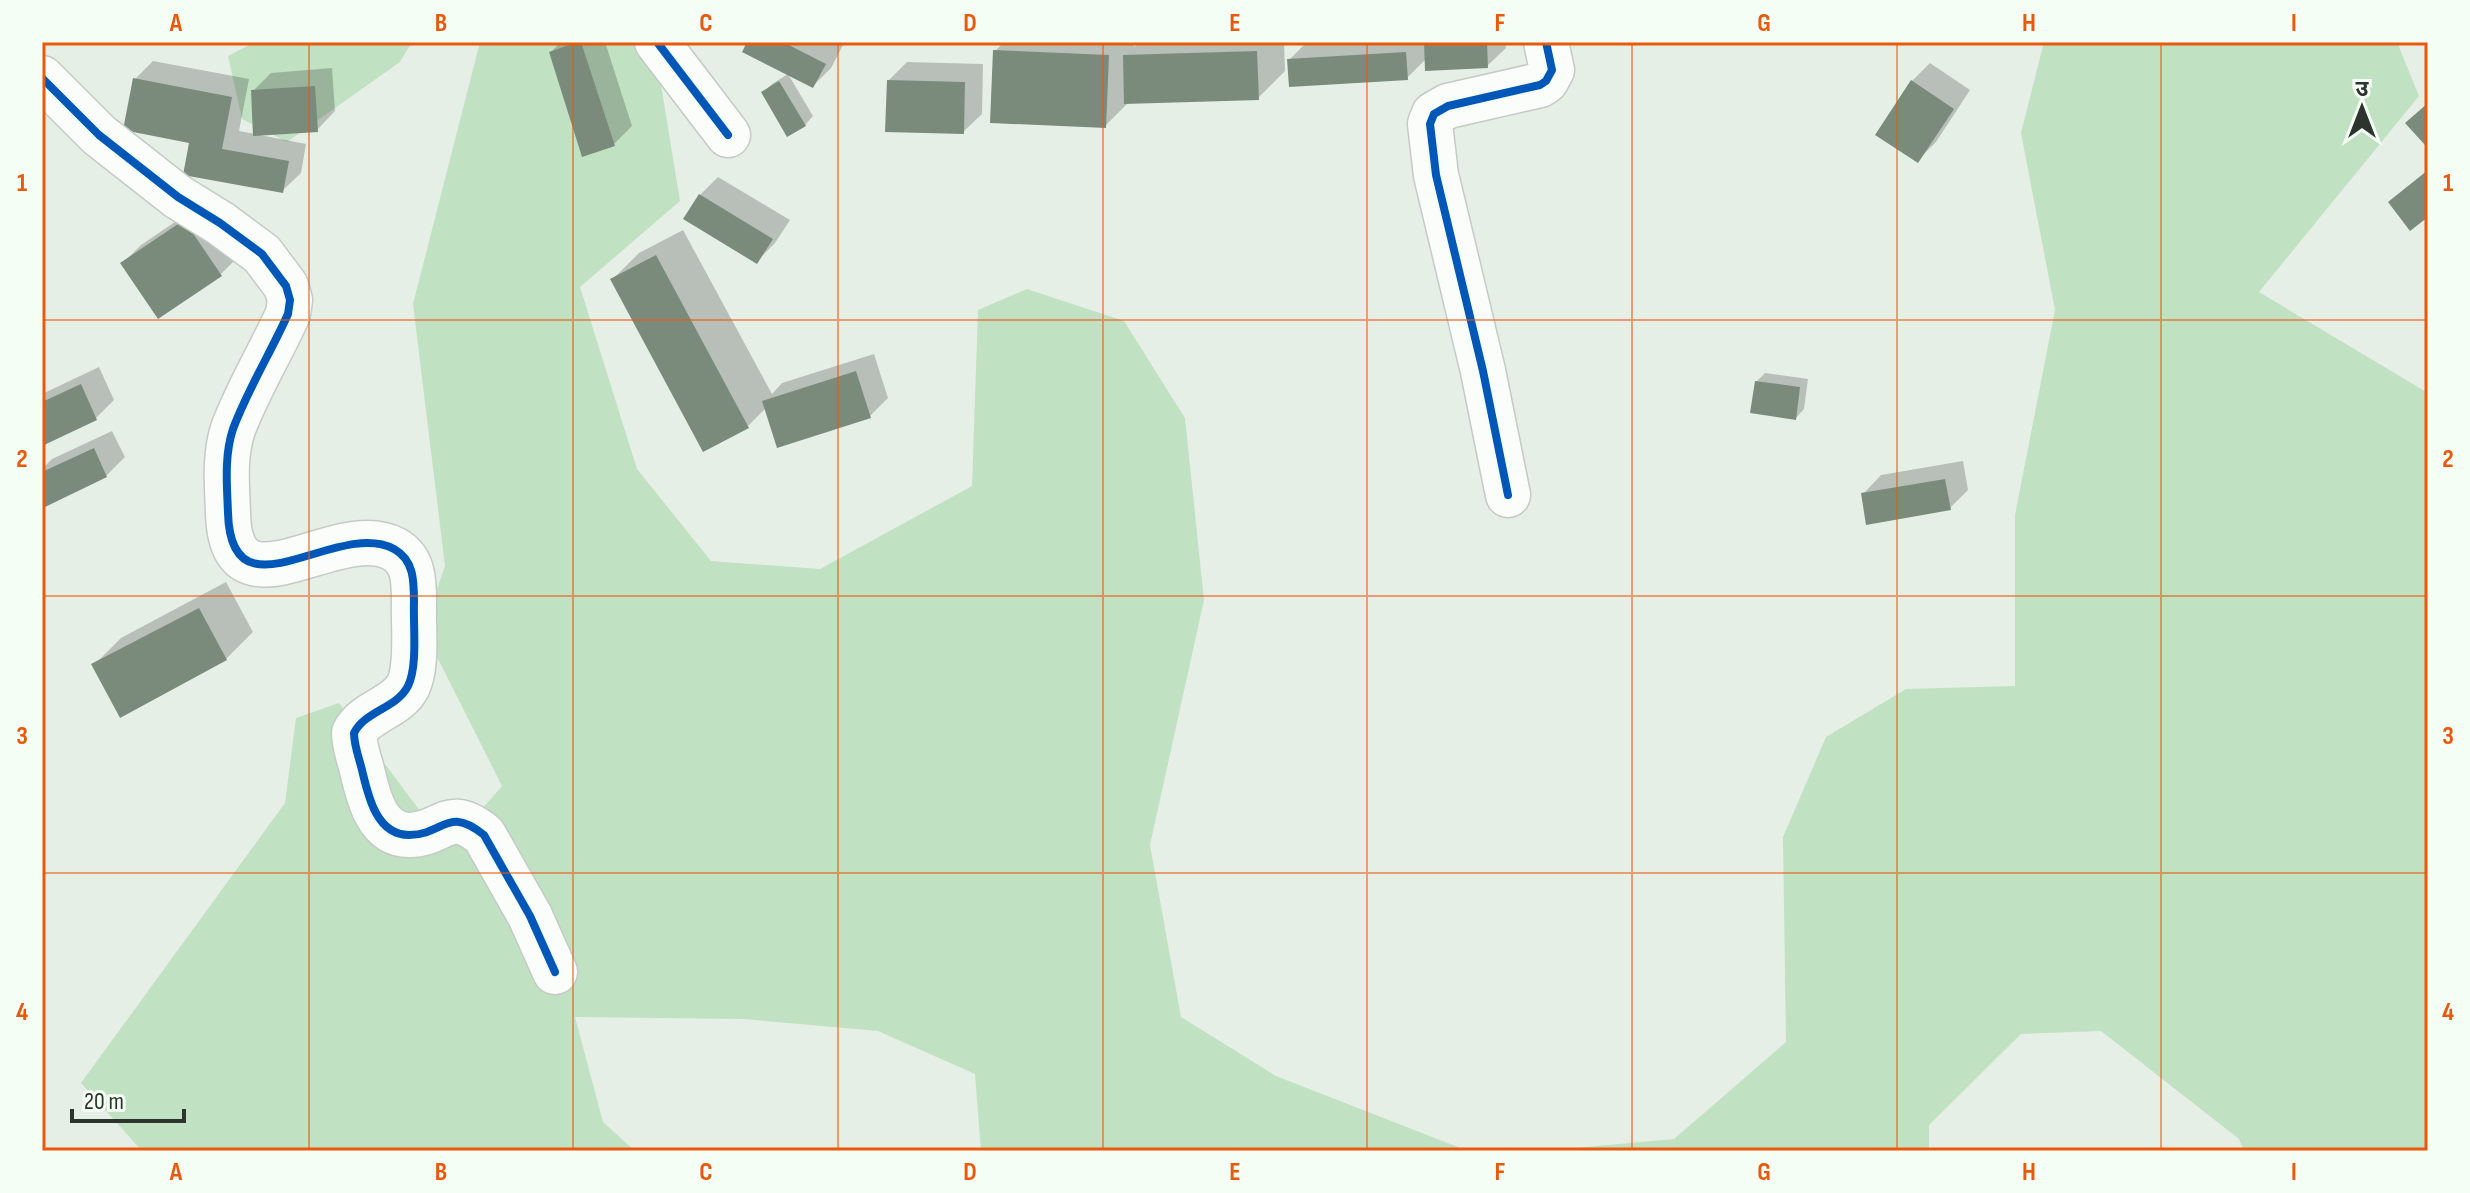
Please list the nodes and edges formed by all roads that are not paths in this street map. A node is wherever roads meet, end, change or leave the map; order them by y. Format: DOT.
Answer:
graph roads {
  1 [pos="657,42"];
  2 [pos="1546,42"];
  3 [pos="42,78"];
  4 [pos="728,135"];
  5 [pos="1508,495"];
  6 [pos="555,972"];
  1 -- 4 [label="street"];
  2 -- 5 [label="street"];
  3 -- 6 [label="street"];
}
